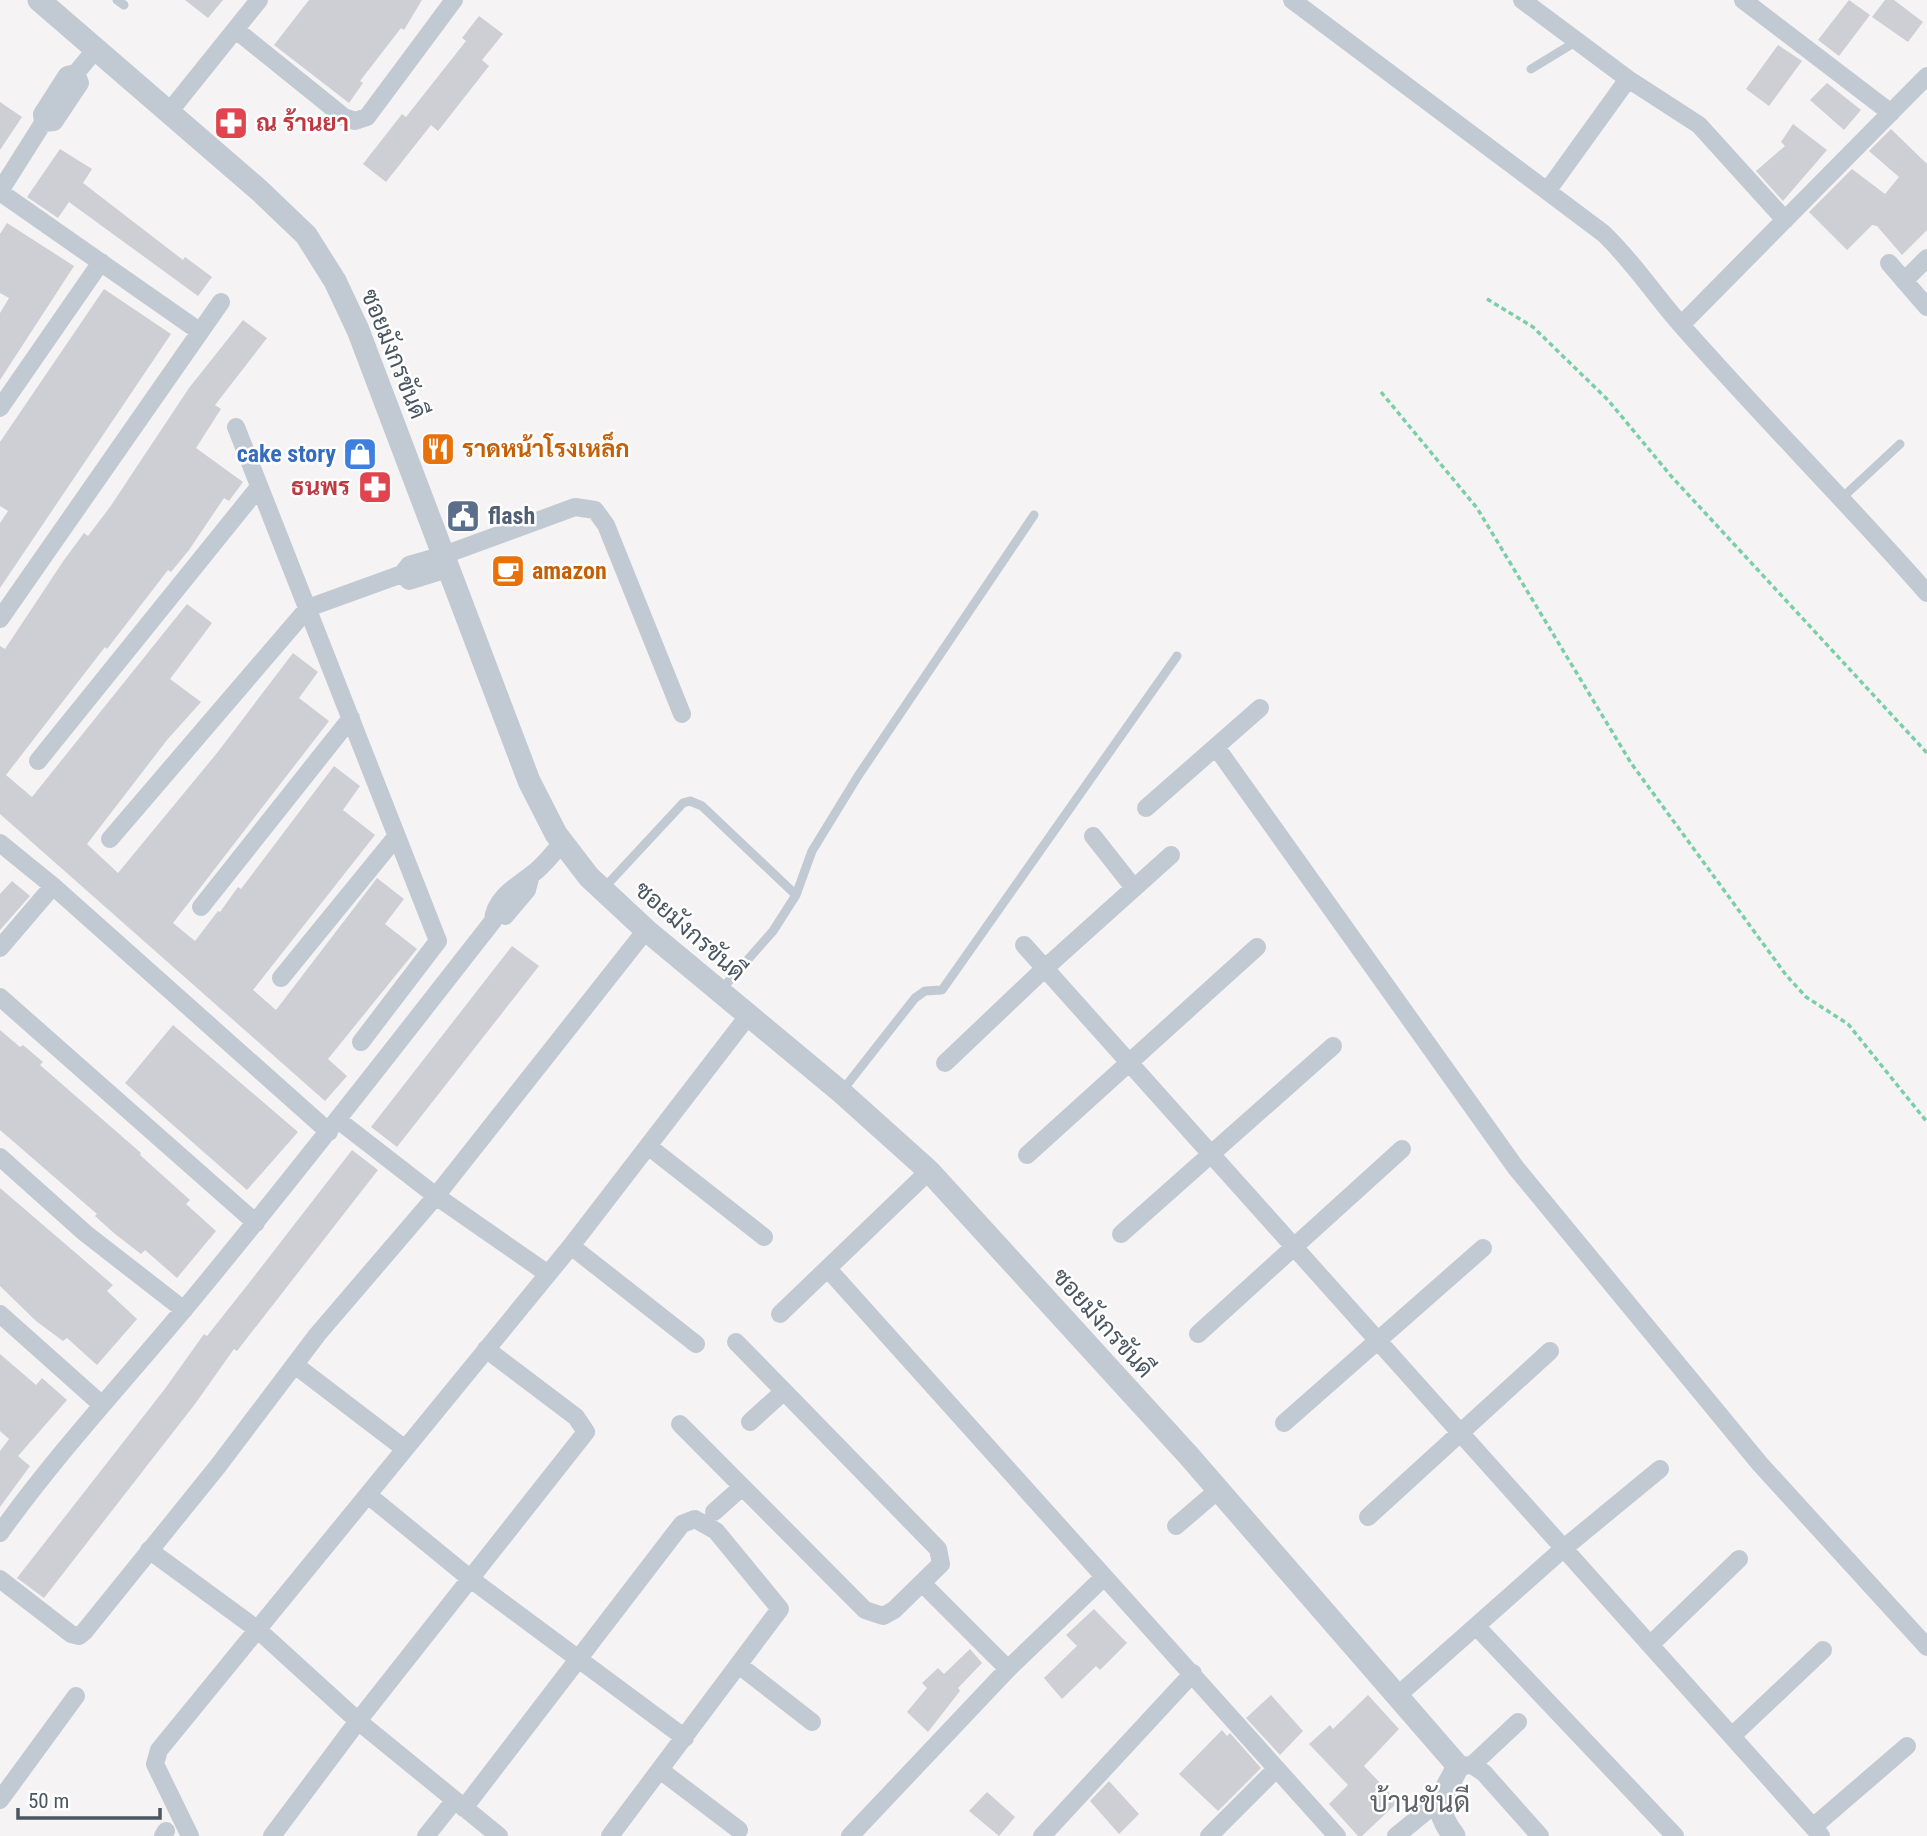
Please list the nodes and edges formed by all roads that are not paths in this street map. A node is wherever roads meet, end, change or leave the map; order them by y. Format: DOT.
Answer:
graph roads {
  1 [pos="39,0"];
  2 [pos="259,0"];
  3 [pos="454,0"];
  4 [pos="1522,0"];
  5 [pos="1744,0"];
  6 [pos="1298,2"];
  7 [pos="236,30"];
  8 [pos="1577,41"];
  9 [pos="96,49"];
  10 [pos="1531,69"];
  11 [pos="1927,76"];
  12 [pos="1628,79"];
  13 [pos="169,112"];
  14 [pos="1891,113"];
  15 [pos="1548,190"];
  16 [pos="0,192"];
  17 [pos="1785,220"];
  18 [pos="1927,258"];
  19 [pos="100,262"];
  20 [pos="1889,263"];
  21 [pos="1904,281"];
  22 [pos="221,302"];
  23 [pos="1927,307"];
  24 [pos="1681,325"];
  25 [pos="199,331"];
  26 [pos="0,408"];
  27 [pos="236,427"];
  28 [pos="1900,444"];
  29 [pos="259,487"];
  30 [pos="1843,497"];
  31 [pos="1034,515"];
  32 [pos="446,562"];
  33 [pos="1927,593"];
  34 [pos="308,608"];
  35 [pos="0,619"];
  36 [pos="1177,656"];
  37 [pos="1260,708"];
  38 [pos="682,714"];
  39 [pos="351,718"];
  40 [pos="1216,747"];
  41 [pos="38,761"];
  42 [pos="1146,808"];
  43 [pos="1093,836"];
  44 [pos="396,837"];
  45 [pos="110,839"];
  46 [pos="0,843"];
  47 [pos="562,843"];
  48 [pos="1171,855"];
  49 [pos="53,886"];
  50 [pos="1134,888"];
  51 [pos="603,890"];
  52 [pos="796,895"];
  53 [pos="201,907"];
  54 [pos="646,930"];
  55 [pos="1024,946"];
  56 [pos="1257,947"];
  57 [pos="0,948"];
  58 [pos="1044,968"];
  59 [pos="281,978"];
  60 [pos="720,990"];
  61 [pos="0,997"];
  62 [pos="748,1016"];
  63 [pos="361,1042"];
  64 [pos="1333,1046"];
  65 [pos="1126,1062"];
  66 [pos="945,1063"];
  67 [pos="841,1092"];
  68 [pos="333,1126"];
  69 [pos="648,1146"];
  70 [pos="1402,1149"];
  71 [pos="1027,1155"];
  72 [pos="1212,1156"];
  73 [pos="0,1157"];
  74 [pos="929,1171"];
  75 [pos="436,1196"];
  76 [pos="256,1223"];
  77 [pos="1121,1234"];
  78 [pos="764,1237"];
  79 [pos="571,1245"];
  80 [pos="1294,1247"];
  81 [pos="1483,1248"];
  82 [pos="828,1269"];
  83 [pos="548,1274"];
  84 [pos="184,1310"];
  85 [pos="0,1314"];
  86 [pos="780,1314"];
  87 [pos="1198,1334"];
  88 [pos="1376,1340"];
  89 [pos="736,1342"];
  90 [pos="696,1344"];
  91 [pos="485,1349"];
  92 [pos="1550,1351"];
  93 [pos="295,1365"];
  94 [pos="783,1392"];
  95 [pos="102,1404"];
  96 [pos="750,1422"];
  97 [pos="1284,1423"];
  98 [pos="680,1424"];
  99 [pos="1459,1433"];
  100 [pos="405,1449"];
  101 [pos="1660,1469"];
  102 [pos="742,1487"];
  103 [pos="1218,1490"];
  104 [pos="368,1495"];
  105 [pos="714,1512"];
  106 [pos="1368,1517"];
  107 [pos="1176,1526"];
  108 [pos="0,1532"];
  109 [pos="1564,1548"];
  110 [pos="149,1550"];
  111 [pos="1739,1559"];
  112 [pos="1104,1577"];
  113 [pos="0,1579"];
  114 [pos="472,1580"];
  115 [pos="923,1584"];
  116 [pos="1476,1626"];
  117 [pos="258,1630"];
  118 [pos="1651,1644"];
  119 [pos="1927,1647"];
  120 [pos="1823,1650"];
  121 [pos="576,1659"];
  122 [pos="740,1666"];
  123 [pos="1008,1669"];
  124 [pos="1193,1673"];
  125 [pos="76,1696"];
  126 [pos="1397,1696"];
  127 [pos="358,1721"];
  128 [pos="812,1722"];
  129 [pos="1518,1722"];
  130 [pos="1732,1737"];
  131 [pos="685,1738"];
  132 [pos="1907,1746"];
  133 [pos="1465,1765"];
  134 [pos="660,1770"];
  135 [pos="1275,1770"];
  136 [pos="0,1800"];
  137 [pos="1440,1800"];
  138 [pos="459,1805"];
  139 [pos="739,1829"];
  140 [pos="1817,1831"];
  141 [pos="190,1836"];
  142 [pos="272,1836"];
  143 [pos="426,1836"];
  144 [pos="499,1836"];
  145 [pos="610,1836"];
  146 [pos="850,1836"];
  147 [pos="1042,1836"];
  148 [pos="1209,1836"];
  149 [pos="1337,1836"];
  150 [pos="1396,1836"];
  151 [pos="1454,1836"];
  152 [pos="1540,1836"];
  153 [pos="1675,1836"];
  1 -- 9 [label="street, ซอยมังกรขันดี"];
  2 -- 7 [label="street"];
  3 -- 7 [label="street"];
  4 -- 8 [label="street"];
  5 -- 14 [label="street"];
  6 -- 15 [label="street"];
  7 -- 13 [label="street"];
  8 -- 10 [label="lane"];
  8 -- 12 [label="street"];
  9 -- 13 [label="street, ซอยมังกรขันดี"];
  9 -- 16 [label="street"];
  11 -- 14 [label="street"];
  12 -- 15 [label="street"];
  12 -- 17 [label="street"];
  13 -- 32 [label="street, ซอยมังกรขันดี"];
  14 -- 17 [label="street"];
  15 -- 24 [label="street"];
  16 -- 19 [label="street"];
  17 -- 24 [label="street"];
  18 -- 21 [label="street"];
  19 -- 25 [label="street"];
  19 -- 26 [label="street"];
  20 -- 21 [label="street"];
  21 -- 23 [label="street"];
  22 -- 25 [label="street"];
  24 -- 30 [label="street"];
  25 -- 35 [label="street"];
  27 -- 29 [label="street"];
  28 -- 30 [label="lane"];
  29 -- 34 [label="street"];
  29 -- 41 [label="street"];
  30 -- 33 [label="street"];
  31 -- 52 [label="lane"];
  32 -- 34 [label="street"];
  32 -- 38 [label="street"];
  32 -- 47 [label="street, ซอยมังกรขันดี"];
  34 -- 39 [label="street"];
  34 -- 45 [label="street"];
  36 -- 67 [label="lane"];
  37 -- 40 [label="street"];
  39 -- 44 [label="street"];
  39 -- 53 [label="street"];
  40 -- 42 [label="street"];
  40 -- 119 [label="street"];
  43 -- 50 [label="street"];
  44 -- 59 [label="street"];
  44 -- 63 [label="street"];
  46 -- 49 [label="street"];
  47 -- 51 [label="street, ซอยมังกรขันดี"];
  47 -- 68 [label="street"];
  48 -- 50 [label="street"];
  49 -- 57 [label="street"];
  49 -- 68 [label="street"];
  50 -- 58 [label="street"];
  51 -- 52 [label="lane"];
  51 -- 54 [label="street, ซอยมังกรขันดี"];
  52 -- 60 [label="lane"];
  54 -- 60 [label="street, ซอยมังกรขันดี"];
  54 -- 75 [label="street"];
  55 -- 58 [label="street"];
  56 -- 65 [label="street"];
  58 -- 65 [label="street"];
  58 -- 66 [label="street"];
  60 -- 62 [label="street, ซอยมังกรขันดี"];
  61 -- 76 [label="street"];
  62 -- 67 [label="street, ซอยมังกรขันดี"];
  62 -- 69 [label="street"];
  64 -- 72 [label="street"];
  65 -- 71 [label="street"];
  65 -- 72 [label="street"];
  67 -- 74 [label="street, ซอยมังกรขันดี"];
  68 -- 75 [label="street"];
  68 -- 76 [label="street"];
  69 -- 78 [label="street"];
  69 -- 79 [label="street"];
  70 -- 80 [label="street"];
  72 -- 77 [label="street"];
  72 -- 80 [label="street"];
  73 -- 84 [label="street"];
  74 -- 82 [label="street"];
  74 -- 103 [label="street, ซอยมังกรขันดี"];
  75 -- 83 [label="street"];
  75 -- 93 [label="street"];
  76 -- 84 [label="street"];
  79 -- 83 [label="street"];
  79 -- 90 [label="street"];
  80 -- 87 [label="street"];
  80 -- 88 [label="street"];
  81 -- 88 [label="street"];
  82 -- 86 [label="street"];
  82 -- 112 [label="street"];
  83 -- 91 [label="street"];
  84 -- 95 [label="street"];
  85 -- 95 [label="street"];
  88 -- 97 [label="street"];
  88 -- 99 [label="street"];
  89 -- 94 [label="street"];
  91 -- 100 [label="street"];
  91 -- 114 [label="street"];
  92 -- 99 [label="street"];
  93 -- 100 [label="street"];
  93 -- 110 [label="street"];
  94 -- 96 [label="street"];
  94 -- 115 [label="street"];
  95 -- 108 [label="street"];
  98 -- 102 [label="street"];
  99 -- 106 [label="street"];
  99 -- 109 [label="street"];
  100 -- 104 [label="street"];
  101 -- 109 [label="street"];
  102 -- 105 [label="street"];
  102 -- 115 [label="street"];
  103 -- 107 [label="street"];
  103 -- 126 [label="street, ซอยมังกรขันดี"];
  104 -- 114 [label="street"];
  104 -- 117 [label="street"];
  109 -- 116 [label="street"];
  109 -- 118 [label="street"];
  110 -- 113 [label="street"];
  110 -- 117 [label="street"];
  111 -- 118 [label="street"];
  112 -- 123 [label="street"];
  112 -- 124 [label="street"];
  114 -- 121 [label="street"];
  114 -- 127 [label="street"];
  115 -- 123 [label="street"];
  116 -- 126 [label="street"];
  116 -- 153 [label="street"];
  117 -- 127 [label="street"];
  117 -- 141 [label="street"];
  118 -- 130 [label="street"];
  120 -- 130 [label="street"];
  121 -- 122 [label="street"];
  121 -- 131 [label="street"];
  121 -- 138 [label="street"];
  122 -- 128 [label="street"];
  122 -- 131 [label="street"];
  123 -- 146 [label="street"];
  124 -- 135 [label="street"];
  124 -- 147 [label="street"];
  125 -- 136 [label="street"];
  126 -- 133 [label="street, ซอยมังกรขันดี"];
  127 -- 138 [label="street"];
  127 -- 142 [label="street"];
  129 -- 133 [label="street"];
  130 -- 140 [label="street"];
  131 -- 134 [label="street"];
  132 -- 140 [label="street"];
  133 -- 137 [label="street"];
  133 -- 152 [label="street"];
  134 -- 139 [label="street"];
  134 -- 145 [label="street"];
  135 -- 148 [label="street"];
  135 -- 149 [label="street"];
  137 -- 150 [label="street"];
  137 -- 151 [label="street"];
  138 -- 143 [label="street"];
  138 -- 144 [label="street"];
}
